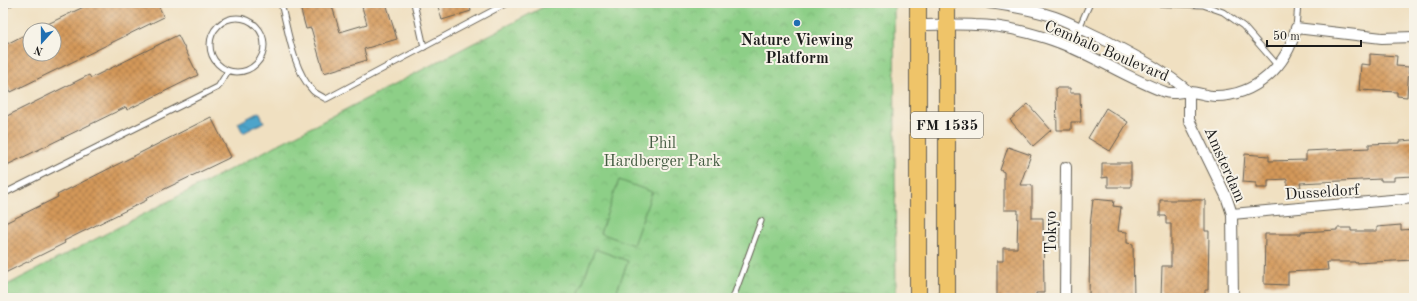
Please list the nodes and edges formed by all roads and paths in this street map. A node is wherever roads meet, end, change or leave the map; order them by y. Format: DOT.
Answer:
graph roads {
  1 [pos="10,3"];
  2 [pos="281,3"];
  3 [pos="414,3"];
  4 [pos="507,3"];
  5 [pos="918,3"];
  6 [pos="947,3"];
  7 [pos="989,3"];
  8 [pos="1090,3"];
  9 [pos="1148,3"];
  10 [pos="1298,3"];
  11 [pos="3,6"];
  12 [pos="917,25"];
  13 [pos="947,25"];
  14 [pos="1079,28"];
  15 [pos="1296,28"];
  16 [pos="1414,37"];
  17 [pos="424,47"];
  18 [pos="1071,48"];
  19 [pos="1278,66"];
  20 [pos="228,72"];
  21 [pos="1189,92"];
  22 [pos="1066,167"];
  23 [pos="3,194"];
  24 [pos="1414,198"];
  25 [pos="1232,214"];
  26 [pos="761,221"];
  27 [pos="733,298"];
  28 [pos="918,298"];
  29 [pos="947,298"];
  30 [pos="1065,298"];
  31 [pos="1233,298"];
  1 -- 11 [label="lane"];
  2 -- 17 [label="lane"];
  3 -- 17 [label="lane"];
  4 -- 17 [label="lane"];
  5 -- 12 [label="main road, FM 1535"];
  6 -- 13 [label="main road, FM 1535"];
  7 -- 14 [label="street, Cembalo Boulevard"];
  8 -- 14 [label="lane"];
  9 -- 19 [label="lane"];
  10 -- 15 [label="lane"];
  12 -- 13 [label="street, Cembalo Boulevard"];
  12 -- 28 [label="main road, FM 1535"];
  13 -- 18 [label="street, Cembalo Boulevard"];
  13 -- 29 [label="main road, FM 1535"];
  14 -- 18 [label="street"];
  14 -- 21 [label="street, Cembalo Boulevard"];
  15 -- 16 [label="street"];
  15 -- 19 [label="street, Cembalo Boulevard"];
  18 -- 21 [label="street, Cembalo Boulevard"];
  19 -- 21 [label="street, Cembalo Boulevard"];
  20 -- 20 [label="lane"];
  20 -- 23 [label="lane"];
  21 -- 25 [label="street, Amsterdam"];
  22 -- 30 [label="street, Tokyo"];
  24 -- 25 [label="street, Dusseldorf"];
  25 -- 31 [label="street, Amsterdam"];
  26 -- 27 [label="lane"];
}
